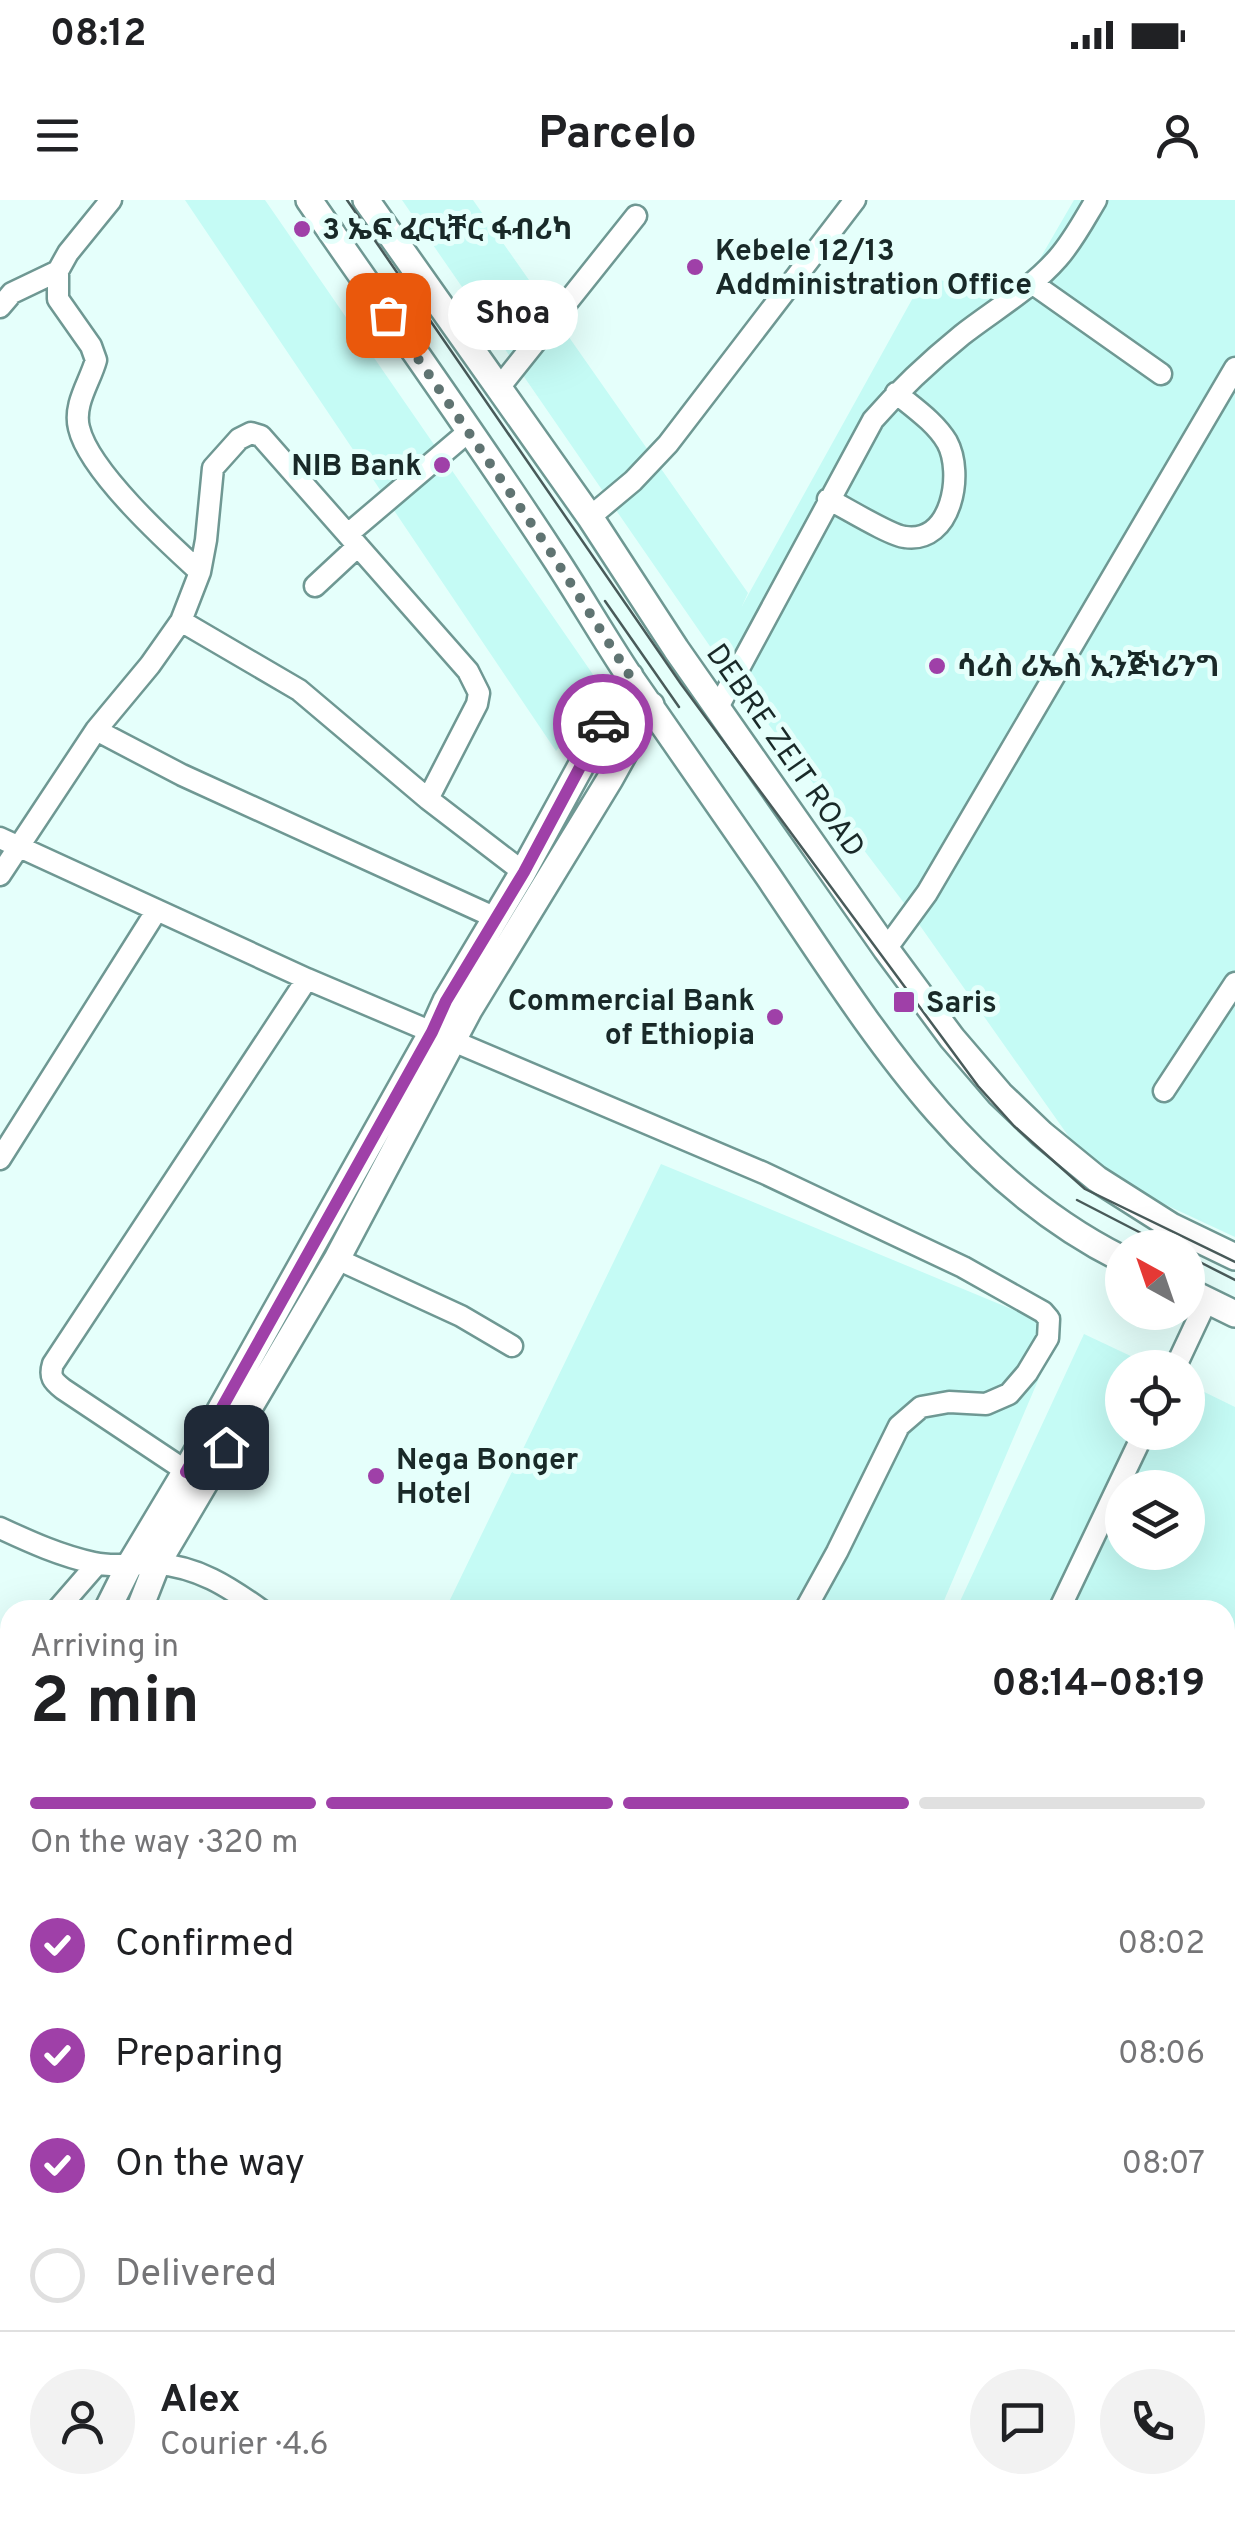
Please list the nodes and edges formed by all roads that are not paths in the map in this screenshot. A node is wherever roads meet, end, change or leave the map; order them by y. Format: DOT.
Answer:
graph roads {
  1 [pos="111,200"];
  2 [pos="310,200"];
  3 [pos="366,200"];
  4 [pos="854,200"];
  5 [pos="1096,200"];
  6 [pos="636,216"];
  7 [pos="58,270"];
  8 [pos="1032,283"];
  9 [pos="4,294"];
  10 [pos="1235,368"];
  11 [pos="1161,374"];
  12 [pos="498,389"];
  13 [pos="896,393"];
  14 [pos="468,432"];
  15 [pos="828,499"];
  16 [pos="590,517"];
  17 [pos="353,540"];
  18 [pos="200,572"];
  19 [pos="314,586"];
  20 [pos="181,621"];
  21 [pos="630,676"];
  22 [pos="651,706"];
  23 [pos="717,709"];
  24 [pos="96,730"];
  25 [pos="428,800"];
  26 [pos="10,842"];
  27 [pos="524,872"];
  28 [pos="0,875"];
  29 [pos="157,910"];
  30 [pos="496,918"];
  31 [pos="886,949"];
  32 [pos="307,978"];
  33 [pos="1235,983"];
  34 [pos="442,1036"];
  35 [pos="1164,1091"];
  36 [pos="0,1159"];
  37 [pos="1105,1250"];
  38 [pos="1235,1257"];
  39 [pos="337,1259"];
  40 [pos="1205,1300"];
  41 [pos="1235,1314"];
  42 [pos="512,1346"];
  43 [pos="1136,1450"];
  44 [pos="196,1476"];
  45 [pos="0,1528"];
  46 [pos="97,1564"];
  47 [pos="157,1564"];
  48 [pos="130,1566"];
  49 [pos="66,1600"];
  50 [pos="111,1600"];
  51 [pos="143,1600"];
  52 [pos="246,1600"];
  53 [pos="811,1600"];
  54 [pos="1065,1600"];
  1 -- 7 [label="street"];
  2 -- 14 [label="main road"];
  3 -- 12 [label="main road, DEBRE ZEIT ROAD"];
  4 -- 16 [label="street"];
  5 -- 8 [label="street"];
  6 -- 12 [label="street"];
  7 -- 9 [label="street"];
  7 -- 18 [label="street"];
  8 -- 11 [label="street"];
  8 -- 13 [label="street"];
  10 -- 31 [label="street"];
  12 -- 16 [label="main road, DEBRE ZEIT ROAD"];
  13 -- 15 [label="street"];
  13 -- 15 [label="street"];
  14 -- 17 [label="street"];
  14 -- 21 [label="main road"];
  15 -- 23 [label="street"];
  16 -- 23 [label="main road, DEBRE ZEIT ROAD"];
  17 -- 18 [label="street"];
  17 -- 19 [label="street"];
  17 -- 25 [label="street"];
  18 -- 20 [label="street"];
  20 -- 24 [label="street"];
  20 -- 25 [label="street"];
  21 -- 22 [label="main road"];
  21 -- 27 [label="main road"];
  22 -- 34 [label="main road"];
  22 -- 37 [label="main road"];
  23 -- 31 [label="main road, DEBRE ZEIT ROAD"];
  24 -- 26 [label="street"];
  24 -- 30 [label="street"];
  25 -- 27 [label="street"];
  26 -- 28 [label="street"];
  26 -- 29 [label="street"];
  27 -- 30 [label="main road"];
  29 -- 32 [label="street"];
  29 -- 36 [label="street"];
  30 -- 34 [label="main road"];
  31 -- 38 [label="main road, DEBRE ZEIT ROAD"];
  32 -- 34 [label="street"];
  32 -- 44 [label="street"];
  33 -- 35 [label="street"];
  34 -- 39 [label="main road"];
  34 -- 44 [label="main road"];
  34 -- 53 [label="street"];
  39 -- 42 [label="street"];
  39 -- 44 [label="main road"];
  40 -- 41 [label="main road"];
  43 -- 54 [label="street"];
  44 -- 47 [label="main road"];
  44 -- 48 [label="main road"];
  45 -- 46 [label="street"];
  46 -- 48 [label="street"];
  46 -- 49 [label="street"];
  47 -- 48 [label="street"];
  47 -- 51 [label="main road"];
  47 -- 52 [label="street"];
  48 -- 50 [label="main road"];
}
